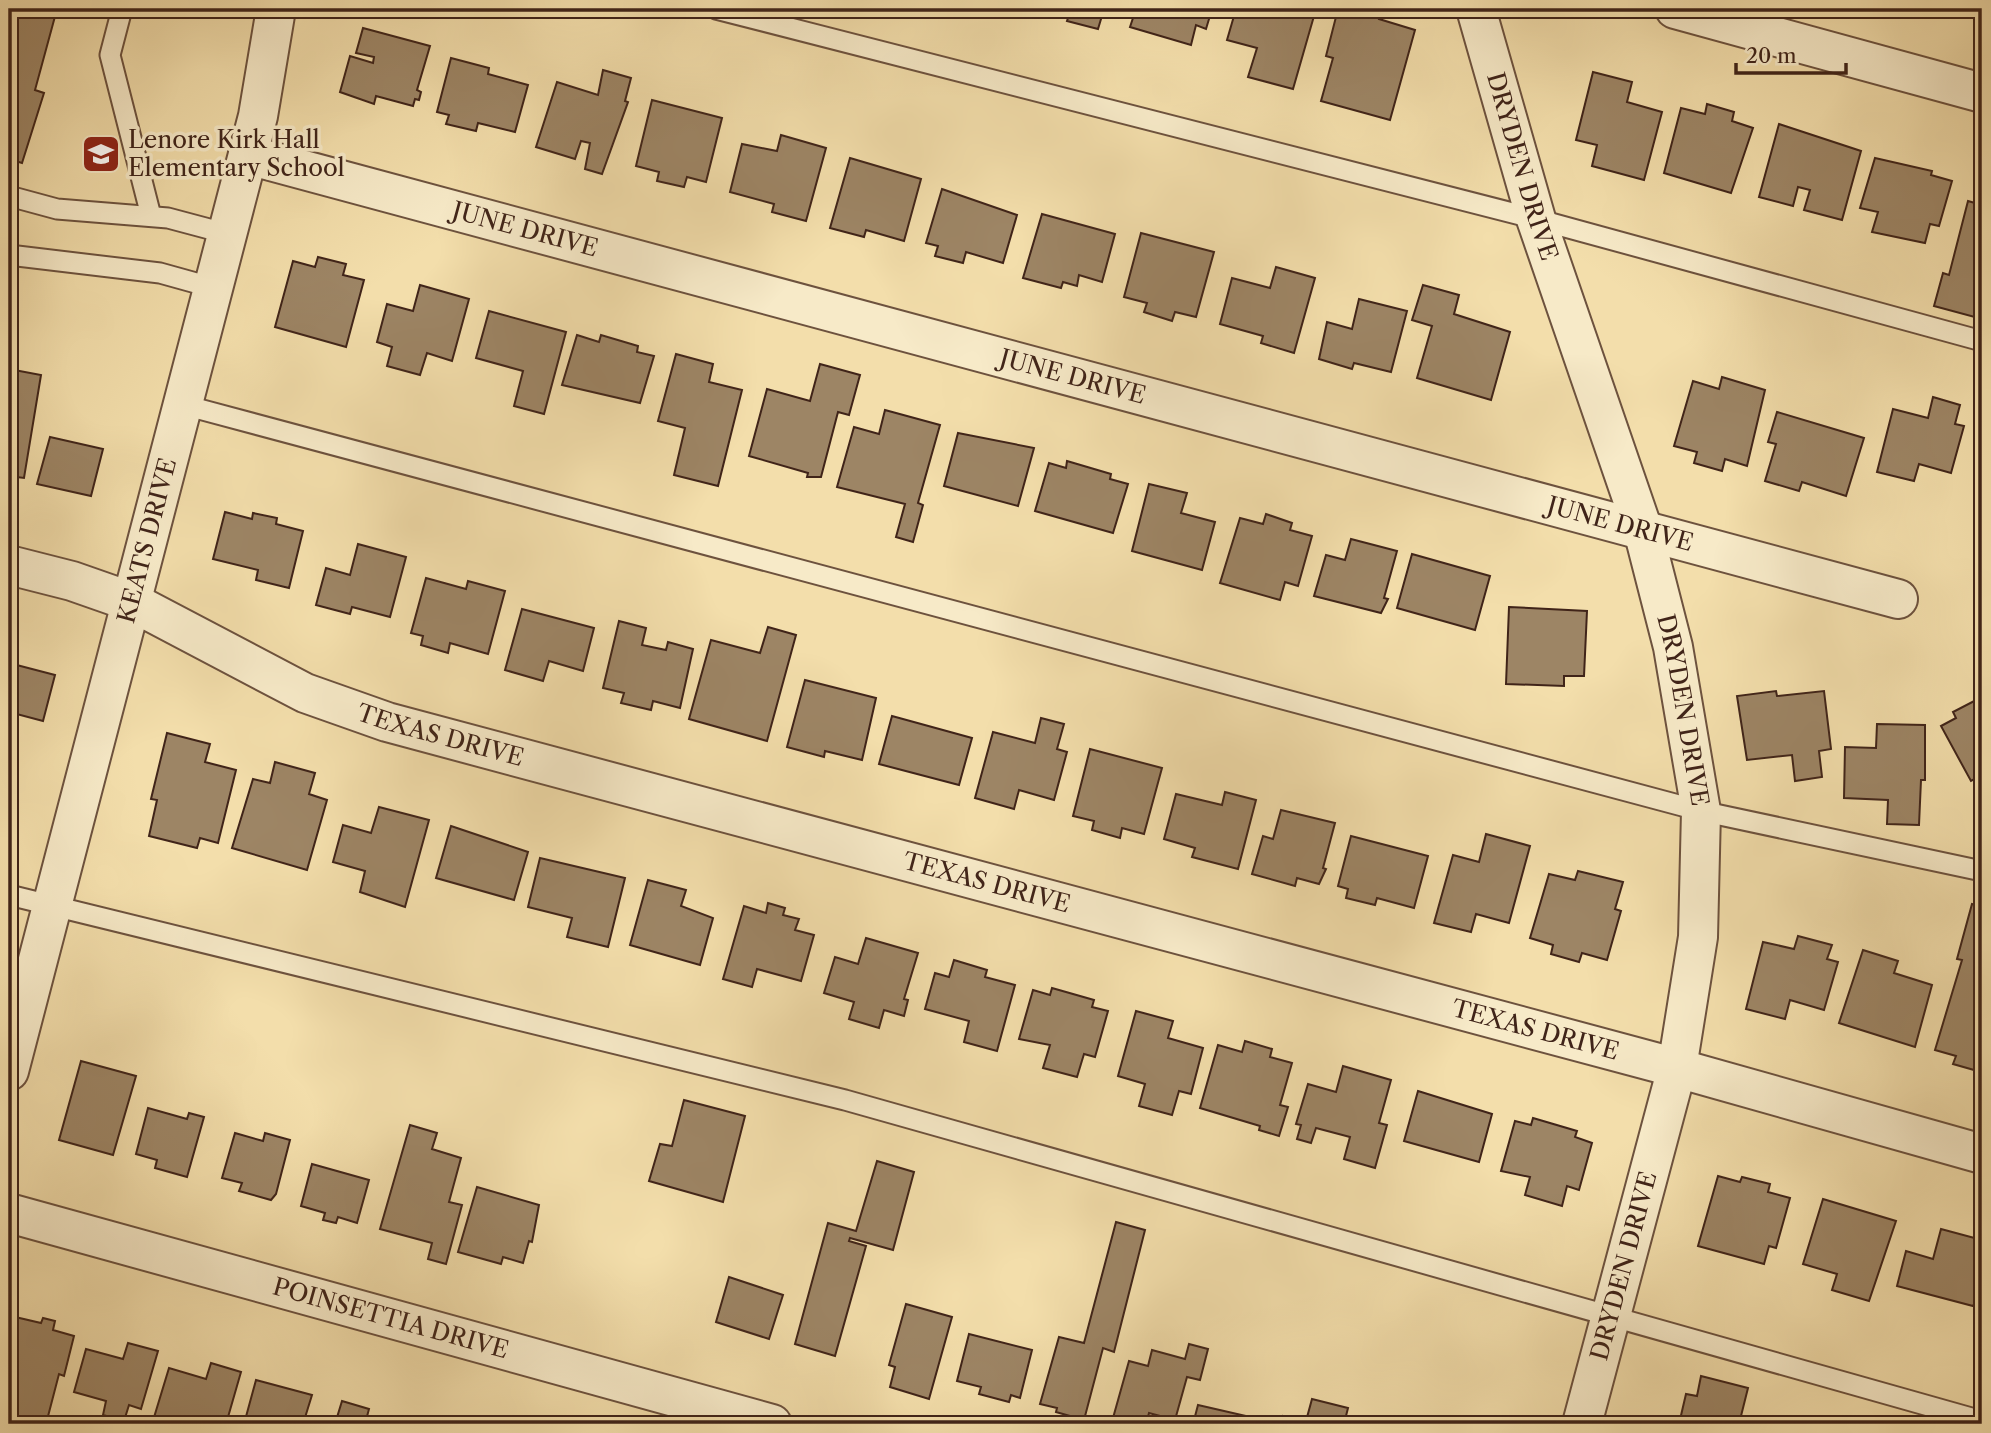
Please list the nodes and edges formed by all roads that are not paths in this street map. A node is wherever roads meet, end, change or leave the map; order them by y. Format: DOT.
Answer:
graph roads {
  1 [pos="122,9"];
  2 [pos="276,9"];
  3 [pos="716,9"];
  4 [pos="1476,9"];
  5 [pos="1675,9"];
  6 [pos="1982,93"];
  7 [pos="248,155"];
  8 [pos="9,196"];
  9 [pos="151,216"];
  10 [pos="1536,219"];
  11 [pos="228,234"];
  12 [pos="9,255"];
  13 [pos="214,288"];
  14 [pos="1982,341"];
  15 [pos="184,405"];
  16 [pos="1643,530"];
  17 [pos="9,565"];
  18 [pos="1898,599"];
  19 [pos="132,601"];
  20 [pos="1701,811"];
  21 [pos="1982,871"];
  22 [pos="9,895"];
  23 [pos="50,905"];
  24 [pos="1677,1069"];
  25 [pos="9,1071"];
  26 [pos="1982,1154"];
  27 [pos="9,1213"];
  28 [pos="1611,1317"];
  29 [pos="1982,1422"];
  30 [pos="772,1424"];
  31 [pos="1582,1424"];
  1 -- 9 [label="lane"];
  2 -- 7 [label="street, KEATS DRIVE"];
  3 -- 10 [label="lane"];
  4 -- 10 [label="street, DRYDEN DRIVE"];
  5 -- 6 [label="street"];
  7 -- 11 [label="street, KEATS DRIVE"];
  7 -- 16 [label="street, JUNE DRIVE"];
  8 -- 9 [label="lane"];
  9 -- 11 [label="lane"];
  10 -- 14 [label="lane"];
  10 -- 16 [label="street, DRYDEN DRIVE"];
  11 -- 13 [label="street, KEATS DRIVE"];
  12 -- 13 [label="lane"];
  13 -- 15 [label="street, KEATS DRIVE"];
  15 -- 19 [label="street, KEATS DRIVE"];
  15 -- 20 [label="lane"];
  16 -- 18 [label="street, JUNE DRIVE"];
  16 -- 20 [label="street, DRYDEN DRIVE"];
  17 -- 19 [label="street, TEXAS DRIVE"];
  19 -- 23 [label="street, KEATS DRIVE"];
  19 -- 24 [label="street, TEXAS DRIVE"];
  20 -- 21 [label="lane"];
  20 -- 24 [label="street, DRYDEN DRIVE"];
  22 -- 23 [label="lane"];
  23 -- 25 [label="street, KEATS DRIVE"];
  23 -- 28 [label="lane"];
  24 -- 26 [label="street, TEXAS DRIVE"];
  24 -- 28 [label="street, DRYDEN DRIVE"];
  27 -- 30 [label="street, POINSETTIA DRIVE"];
  28 -- 29 [label="lane"];
  28 -- 31 [label="street, DRYDEN DRIVE"];
}
